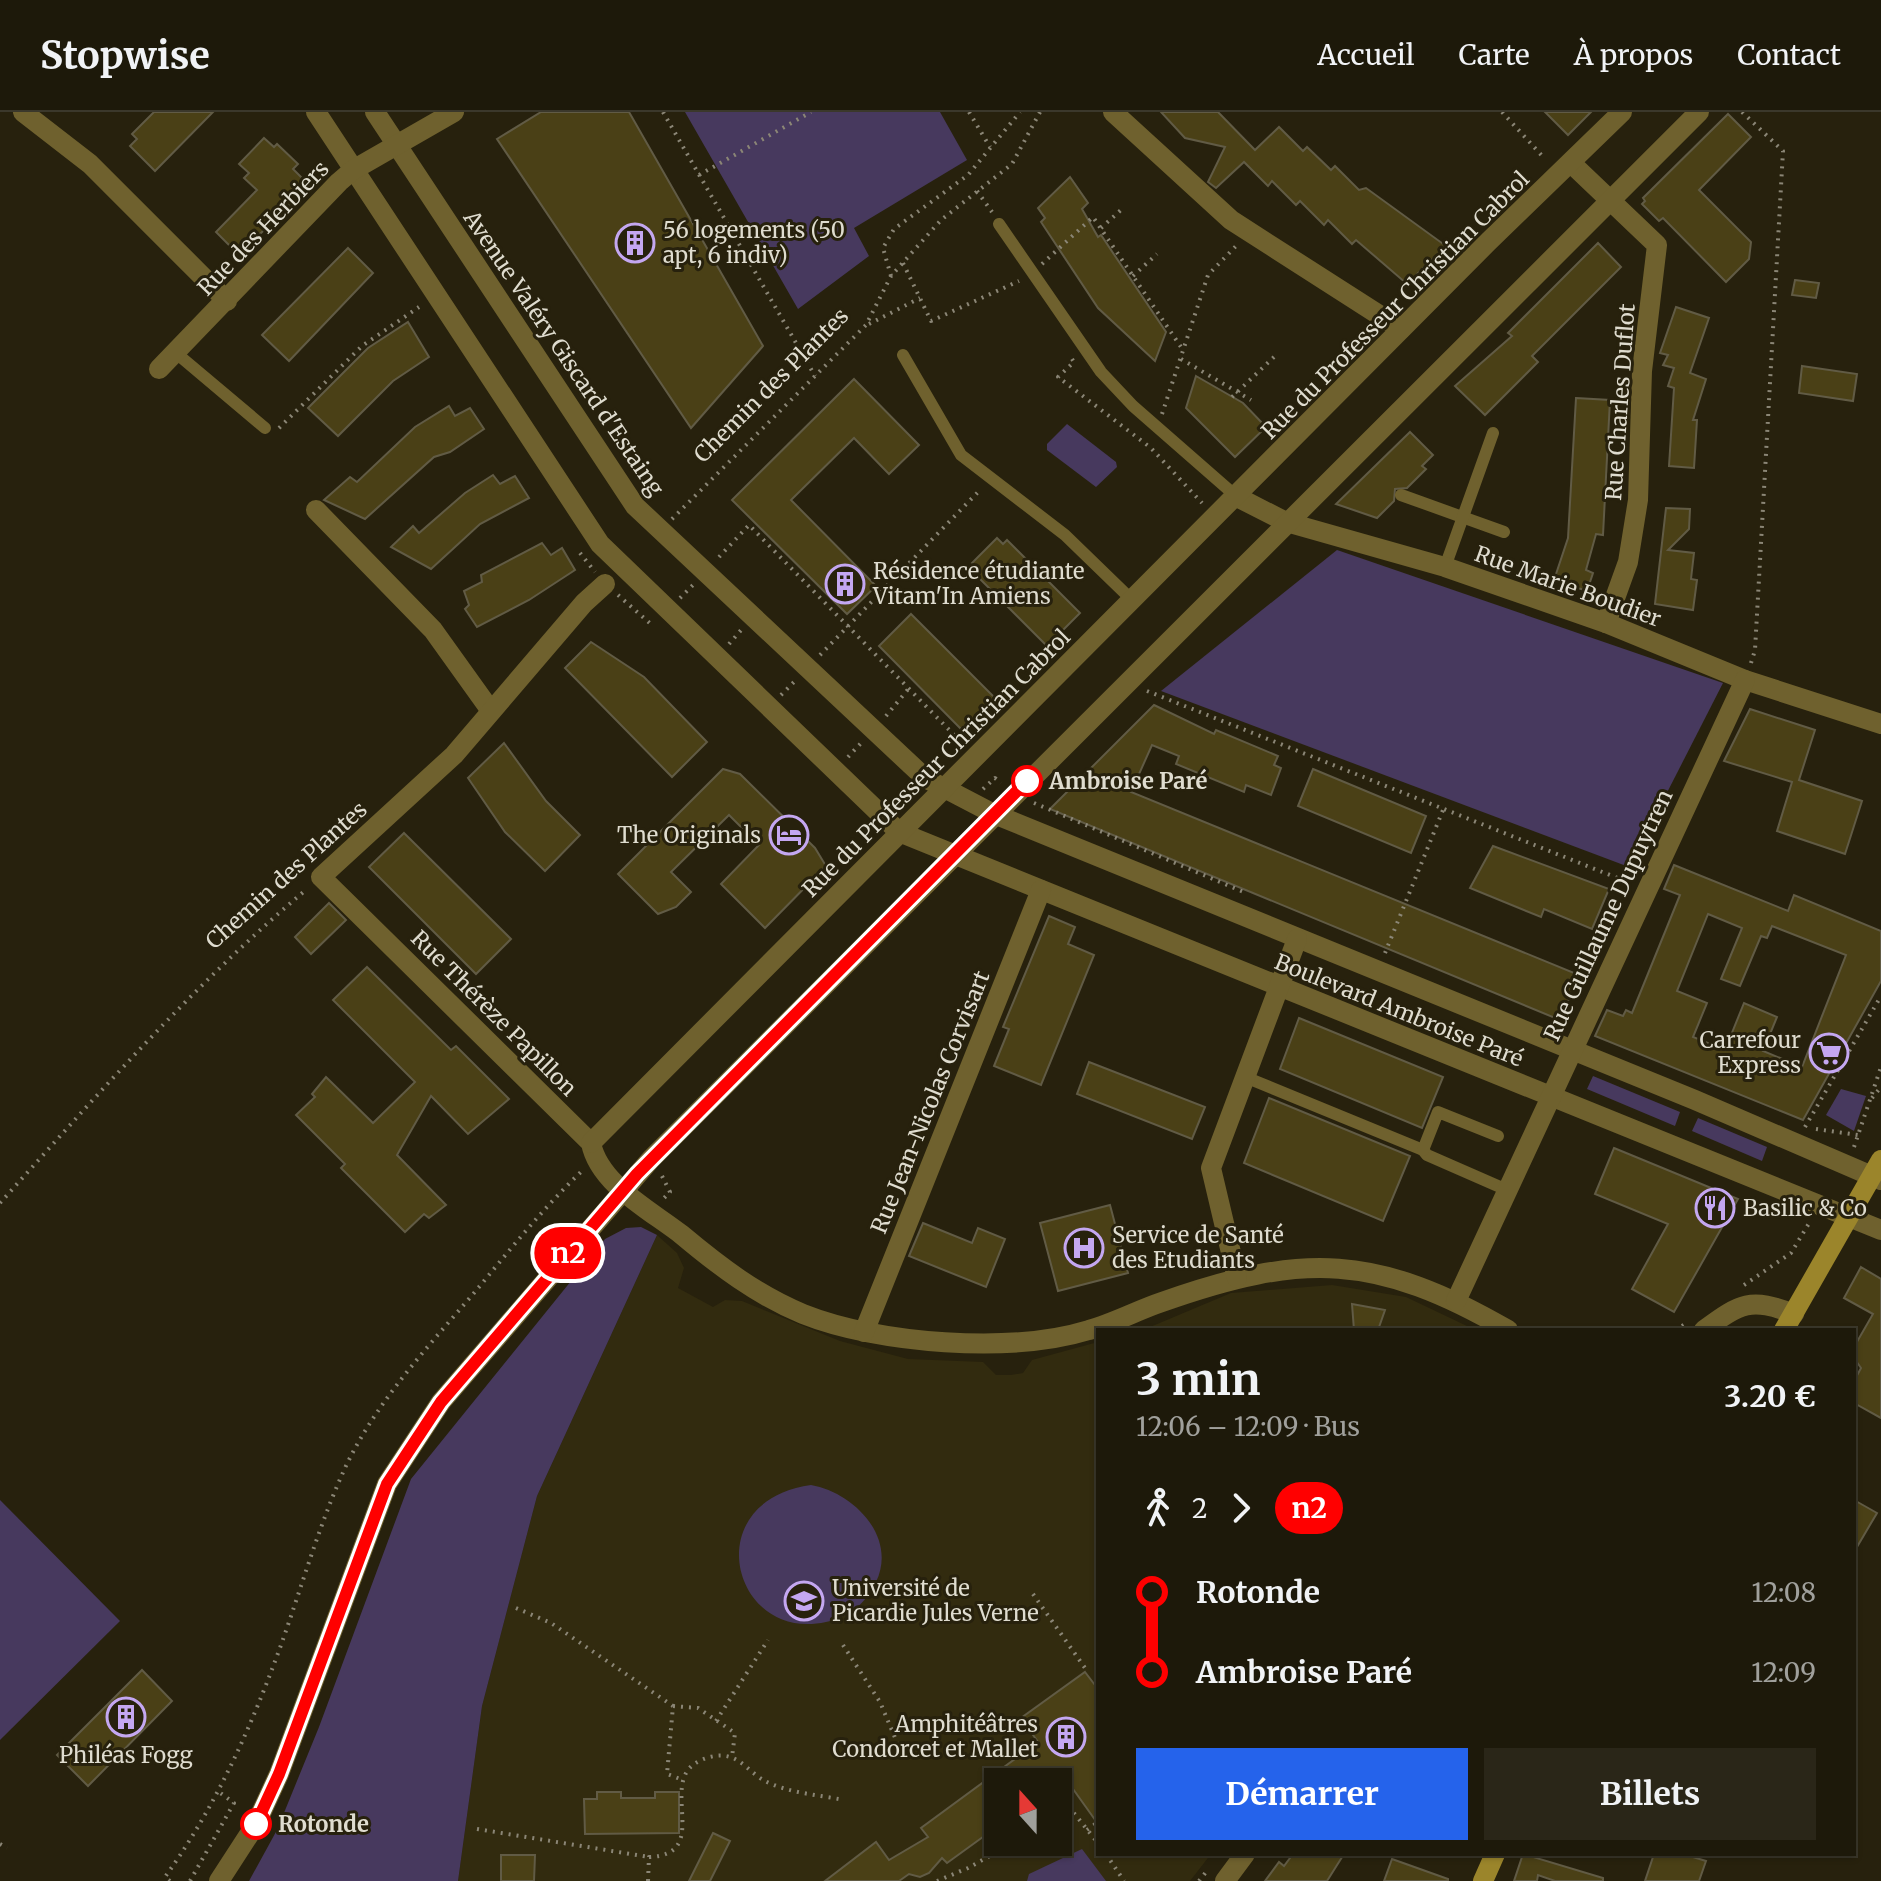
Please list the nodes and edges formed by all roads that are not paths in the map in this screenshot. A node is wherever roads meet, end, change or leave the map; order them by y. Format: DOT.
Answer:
graph roads {
  1 [pos="23,112"];
  2 [pos="316,112"];
  3 [pos="375,112"];
  4 [pos="454,112"];
  5 [pos="1113,112"];
  6 [pos="1622,112"];
  7 [pos="1699,112"];
  8 [pos="396,144"];
  9 [pos="1566,169"];
  10 [pos="353,170"];
  11 [pos="1610,199"];
  12 [pos="999,224"];
  13 [pos="227,301"];
  14 [pos="1401,329"];
  15 [pos="176,353"];
  16 [pos="903,355"];
  17 [pos="159,369"];
  18 [pos="265,428"];
  19 [pos="1493,433"];
  20 [pos="1401,495"];
  21 [pos="1237,497"];
  22 [pos="316,510"];
  23 [pos="1463,516"];
  24 [pos="1286,522"];
  25 [pos="1504,532"];
  26 [pos="1445,567"];
  27 [pos="605,584"];
  28 [pos="1132,600"];
  29 [pos="1606,623"];
  30 [pos="1745,680"];
  31 [pos="491,711"];
  32 [pos="1881,724"];
  33 [pos="943,787"];
  34 [pos="994,814"];
  35 [pos="899,832"];
  36 [pos="954,854"];
  37 [pos="321,877"];
  38 [pos="1041,890"];
  39 [pos="1297,939"];
  40 [pos="1279,987"];
  41 [pos="1571,1052"];
  42 [pos="1245,1077"];
  43 [pos="1549,1097"];
  44 [pos="1498,1136"];
  45 [pos="591,1143"];
  46 [pos="1423,1150"];
  47 [pos="1878,1172"];
  48 [pos="623,1189"];
  49 [pos="1507,1190"];
  50 [pos="1848,1219"];
  51 [pos="1881,1230"];
  52 [pos="1237,1278"];
  53 [pos="1456,1301"];
  54 [pos="1789,1322"];
  55 [pos="1701,1323"];
  56 [pos="1096,1328"];
  57 [pos="1096,1328"];
  58 [pos="1504,1328"];
  59 [pos="864,1332"];
  60 [pos="1244,1856"];
  61 [pos="1494,1856"];
  62 [pos="219,1881"];
  63 [pos="1225,1881"];
  64 [pos="1483,1881"];
  1 -- 13 [label="street"];
  2 -- 10 [label="street"];
  3 -- 8 [label="street, Avenue Valéry Giscard d'Estaing"];
  4 -- 8 [label="street, Rue des Herbiers"];
  5 -- 14 [label="street"];
  6 -- 9 [label="street, Rue du Professeur Christian Cabrol"];
  7 -- 11 [label="street"];
  8 -- 10 [label="street, Rue des Herbiers"];
  8 -- 33 [label="street, Avenue Valéry Giscard d'Estaing"];
  9 -- 11 [label="street, Rue Charles Duflot"];
  9 -- 14 [label="street, Rue du Professeur Christian Cabrol"];
  10 -- 13 [label="street, Rue des Herbiers"];
  10 -- 35 [label="street"];
  11 -- 24 [label="street"];
  11 -- 29 [label="street, Rue Charles Duflot"];
  12 -- 21 [label="lane"];
  13 -- 15 [label="street, Rue des Herbiers"];
  14 -- 21 [label="street, Rue du Professeur Christian Cabrol"];
  15 -- 17 [label="street, Rue des Herbiers"];
  15 -- 18 [label="lane"];
  16 -- 28 [label="lane"];
  19 -- 23 [label="lane"];
  20 -- 23 [label="lane"];
  21 -- 24 [label="street, Rue Marie Boudier"];
  21 -- 28 [label="street, Rue du Professeur Christian Cabrol"];
  22 -- 31 [label="street"];
  23 -- 25 [label="lane"];
  23 -- 26 [label="lane"];
  24 -- 26 [label="street, Rue Marie Boudier"];
  24 -- 34 [label="street"];
  26 -- 29 [label="street, Rue Marie Boudier"];
  27 -- 31 [label="street, Chemin des Plantes"];
  28 -- 33 [label="street, Rue du Professeur Christian Cabrol"];
  29 -- 30 [label="street, Rue Marie Boudier"];
  30 -- 32 [label="street, Rue Marie Boudier"];
  30 -- 41 [label="street, Rue Guillaume Dupuytren"];
  31 -- 37 [label="street, Chemin des Plantes"];
  33 -- 34 [label="street, Avenue Valéry Giscard d'Estaing"];
  33 -- 35 [label="street, Rue du Professeur Christian Cabrol"];
  34 -- 36 [label="street"];
  34 -- 39 [label="street, Boulevard Ambroise Paré"];
  35 -- 36 [label="street, Boulevard Ambroise Paré"];
  35 -- 45 [label="street, Rue du Professeur Christian Cabrol"];
  36 -- 38 [label="street, Boulevard Ambroise Paré"];
  36 -- 48 [label="street"];
  37 -- 45 [label="street, Rue Thérèze Papillon"];
  38 -- 40 [label="street, Boulevard Ambroise Paré"];
  38 -- 59 [label="street, Rue Jean-Nicolas Corvisart"];
  39 -- 40 [label="street"];
  39 -- 41 [label="street, Boulevard Ambroise Paré"];
  40 -- 42 [label="street"];
  40 -- 43 [label="street, Boulevard Ambroise Paré"];
  41 -- 43 [label="street, Rue Guillaume Dupuytren"];
  41 -- 47 [label="street, Boulevard Ambroise Paré"];
  42 -- 46 [label="lane"];
  42 -- 52 [label="street"];
  43 -- 49 [label="street, Rue Guillaume Dupuytren"];
  43 -- 50 [label="street, Boulevard Ambroise Paré"];
  44 -- 46 [label="lane"];
  45 -- 48 [label="street, Rue Thérèze Papillon"];
  46 -- 49 [label="lane"];
  47 -- 50 [label="main road"];
  48 -- 59 [label="street, Rue Thérèze Papillon"];
  48 -- 62 [label="street"];
  49 -- 53 [label="street, Rue Guillaume Dupuytren"];
  50 -- 51 [label="street, Boulevard Ambroise Paré"];
  50 -- 54 [label="main road"];
  52 -- 53 [label="street, Rue Thérèze Papillon"];
  52 -- 57 [label="street, Rue Thérèze Papillon"];
  53 -- 58 [label="street, Rue Thérèze Papillon"];
  54 -- 55 [label="street"];
  56 -- 59 [label="street, Rue Thérèze Papillon"];
  60 -- 63 [label="street"];
  61 -- 64 [label="main road"];
}
